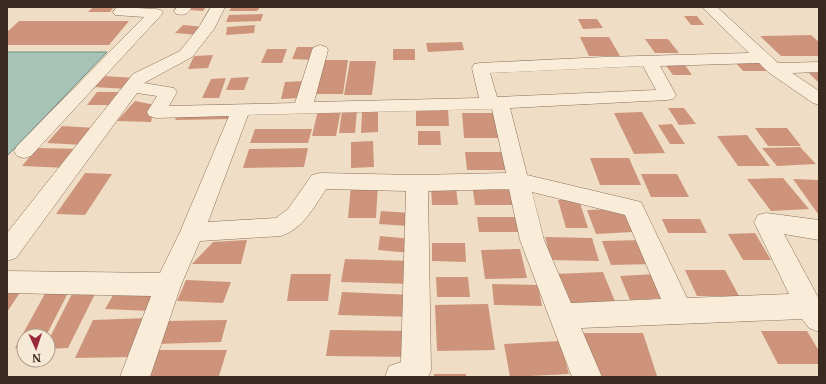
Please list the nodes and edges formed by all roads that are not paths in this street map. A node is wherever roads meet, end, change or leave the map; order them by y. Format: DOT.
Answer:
graph roads {
  1 [pos="124,7"];
  2 [pos="218,7"];
  3 [pos="709,7"];
  4 [pos="320,50"];
  5 [pos="648,61"];
  6 [pos="768,63"];
  7 [pos="819,66"];
  8 [pos="132,87"];
  9 [pos="819,100"];
  10 [pos="495,103"];
  11 [pos="303,107"];
  12 [pos="241,109"];
  13 [pos="24,151"];
  14 [pos="519,181"];
  15 [pos="417,183"];
  16 [pos="819,230"];
  17 [pos="192,232"];
  18 [pos="7,251"];
  19 [pos="7,282"];
  20 [pos="168,285"];
  21 [pos="679,311"];
  22 [pos="814,313"];
  23 [pos="562,316"];
  24 [pos="135,377"];
  25 [pos="400,377"];
  26 [pos="587,377"];
  1 -- 13 [label="street"];
  2 -- 8 [label="street"];
  3 -- 6 [label="street"];
  4 -- 11 [label="street"];
  5 -- 6 [label="street"];
  5 -- 10 [label="street"];
  5 -- 10 [label="street"];
  6 -- 7 [label="street"];
  6 -- 9 [label="street"];
  8 -- 12 [label="street"];
  8 -- 18 [label="street"];
  10 -- 11 [label="street"];
  10 -- 14 [label="street"];
  11 -- 12 [label="street"];
  12 -- 17 [label="street"];
  14 -- 15 [label="street"];
  14 -- 21 [label="street"];
  14 -- 23 [label="street"];
  15 -- 17 [label="street"];
  15 -- 25 [label="street"];
  16 -- 22 [label="street"];
  17 -- 20 [label="street"];
  19 -- 20 [label="street"];
  20 -- 24 [label="street"];
  21 -- 22 [label="street"];
  21 -- 23 [label="street"];
  23 -- 26 [label="street"];
}
